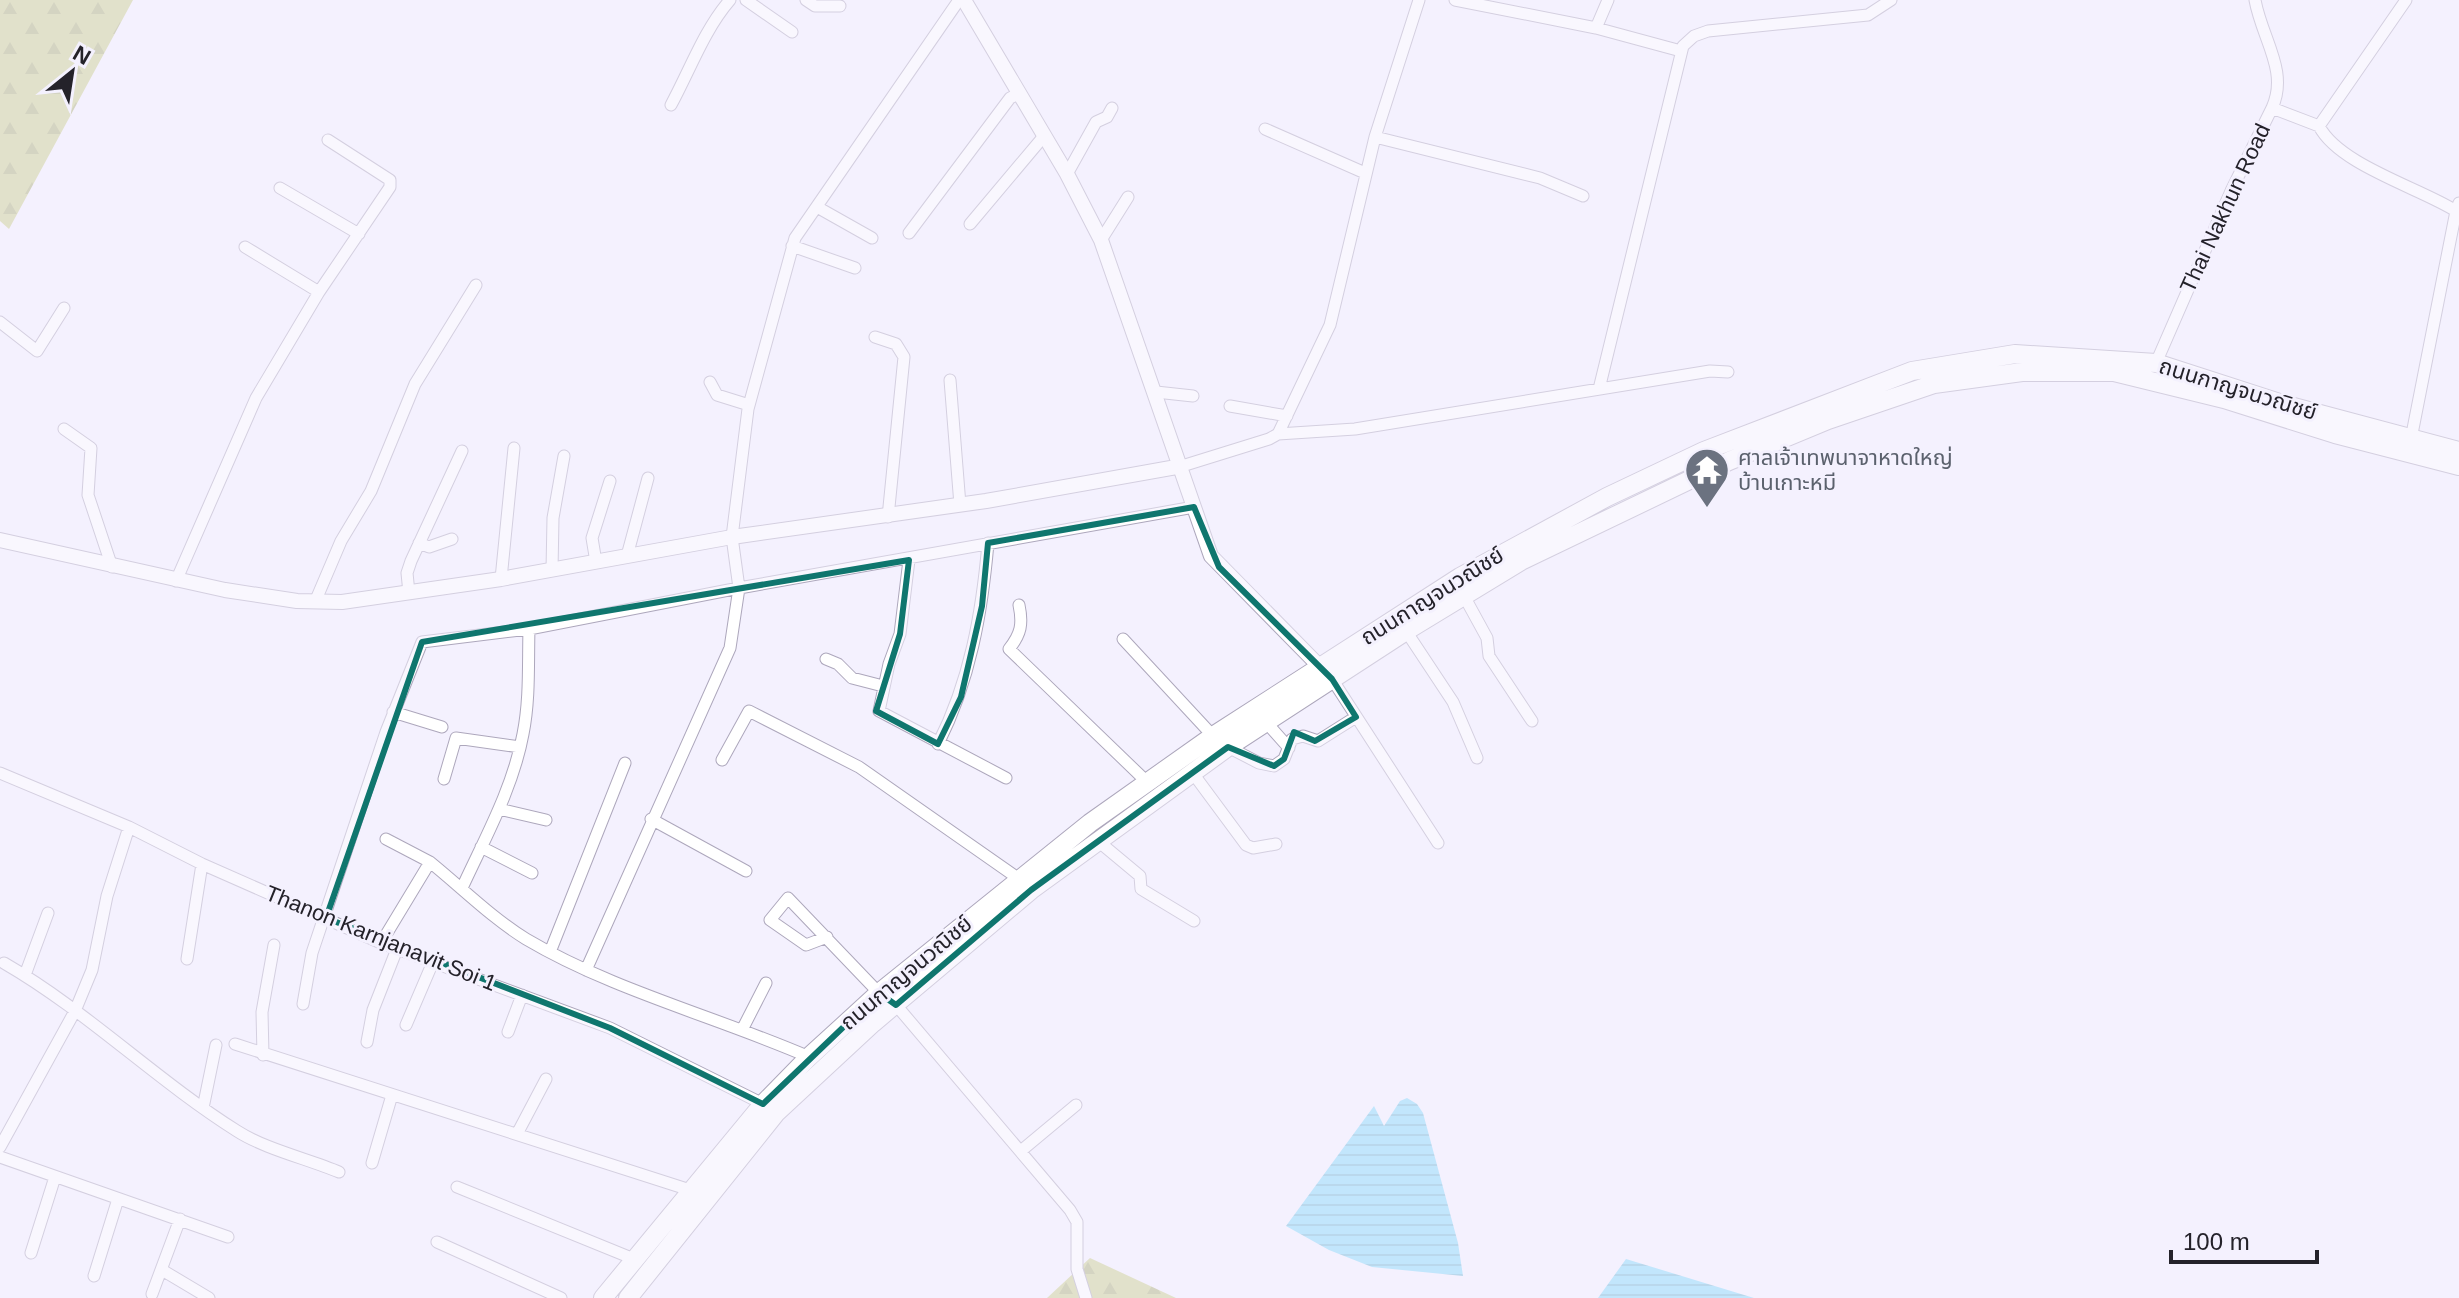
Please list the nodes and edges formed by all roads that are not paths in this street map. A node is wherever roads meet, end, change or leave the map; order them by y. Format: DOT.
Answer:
graph roads {
  1 [pos="730,0"];
  2 [pos="746,0"];
  3 [pos="806,0"];
  4 [pos="962,0"];
  5 [pos="1419,0"];
  6 [pos="1457,0"];
  7 [pos="1517,0"];
  8 [pos="1608,0"];
  9 [pos="1891,0"];
  10 [pos="2255,0"];
  11 [pos="2406,0"];
  12 [pos="840,6"];
  13 [pos="1514,13"];
  14 [pos="1596,28"];
  15 [pos="792,32"];
  16 [pos="1681,51"];
  17 [pos="1018,94"];
  18 [pos="671,105"];
  19 [pos="1112,108"];
  20 [pos="2272,108"];
  21 [pos="2319,126"];
  22 [pos="1265,129"];
  23 [pos="1044,136"];
  24 [pos="1375,137"];
  25 [pos="328,140"];
  26 [pos="1365,173"];
  27 [pos="1067,174"];
  28 [pos="280,188"];
  29 [pos="1583,196"];
  30 [pos="1128,197"];
  31 [pos="817,207"];
  32 [pos="2458,207"];
  33 [pos="970,224"];
  34 [pos="909,233"];
  35 [pos="359,234"];
  36 [pos="872,238"];
  37 [pos="1101,240"];
  38 [pos="792,246"];
  39 [pos="245,247"];
  40 [pos="855,268"];
  41 [pos="476,285"];
  42 [pos="319,292"];
  43 [pos="64,308"];
  44 [pos="0,322"];
  45 [pos="875,337"];
  46 [pos="2156,363"];
  47 [pos="1728,372"];
  48 [pos="950,380"];
  49 [pos="710,382"];
  50 [pos="1599,389"];
  51 [pos="1156,392"];
  52 [pos="1193,396"];
  53 [pos="749,405"];
  54 [pos="1230,406"];
  55 [pos="1287,416"];
  56 [pos="64,429"];
  57 [pos="1278,434"];
  58 [pos="2411,439"];
  59 [pos="514,448"];
  60 [pos="462,451"];
  61 [pos="2459,451"];
  62 [pos="564,456"];
  63 [pos="1182,466"];
  64 [pos="2459,466"];
  65 [pos="648,478"];
  66 [pos="610,481"];
  67 [pos="960,505"];
  68 [pos="1194,507"];
  69 [pos="888,517"];
  70 [pos="732,537"];
  71 [pos="452,539"];
  72 [pos="0,540"];
  73 [pos="419,543"];
  74 [pos="988,543"];
  75 [pos="627,556"];
  76 [pos="909,560"];
  77 [pos="596,562"];
  78 [pos="112,567"];
  79 [pos="552,570"];
  80 [pos="501,579"];
  81 [pos="176,581"];
  82 [pos="739,588"];
  83 [pos="409,593"];
  84 [pos="1464,596"];
  85 [pos="315,602"];
  86 [pos="1019,605"];
  87 [pos="529,629"];
  88 [pos="1406,631"];
  89 [pos="1123,639"];
  90 [pos="826,659"];
  91 [pos="1326,673"];
  92 [pos="883,686"];
  93 [pos="393,712"];
  94 [pos="1356,717"];
  95 [pos="1265,721"];
  96 [pos="1532,721"];
  97 [pos="442,727"];
  98 [pos="1220,741"];
  99 [pos="938,744"];
  100 [pos="520,747"];
  101 [pos="1289,748"];
  102 [pos="1477,758"];
  103 [pos="722,760"];
  104 [pos="625,763"];
  105 [pos="1192,772"];
  106 [pos="0,773"];
  107 [pos="1006,778"];
  108 [pos="444,779"];
  109 [pos="1147,782"];
  110 [pos="499,809"];
  111 [pos="651,819"];
  112 [pos="546,820"];
  113 [pos="129,827"];
  114 [pos="386,839"];
  115 [pos="1098,841"];
  116 [pos="1438,843"];
  117 [pos="1276,844"];
  118 [pos="481,847"];
  119 [pos="430,862"];
  120 [pos="202,864"];
  121 [pos="746,871"];
  122 [pos="532,873"];
  123 [pos="1025,884"];
  124 [pos="462,888"];
  125 [pos="48,913"];
  126 [pos="326,918"];
  127 [pos="1194,921"];
  128 [pos="827,937"];
  129 [pos="381,943"];
  130 [pos="274,945"];
  131 [pos="397,949"];
  132 [pos="550,952"];
  133 [pos="187,959"];
  134 [pos="433,962"];
  135 [pos="4,963"];
  136 [pos="586,970"];
  137 [pos="25,975"];
  138 [pos="766,983"];
  139 [pos="879,993"];
  140 [pos="522,995"];
  141 [pos="303,1004"];
  142 [pos="896,1005"];
  143 [pos="75,1011"];
  144 [pos="406,1025"];
  145 [pos="743,1028"];
  146 [pos="508,1032"];
  147 [pos="367,1042"];
  148 [pos="235,1044"];
  149 [pos="216,1045"];
  150 [pos="263,1055"];
  151 [pos="809,1057"];
  152 [pos="546,1079"];
  153 [pos="392,1095"];
  154 [pos="763,1104"];
  155 [pos="1076,1105"];
  156 [pos="203,1108"];
  157 [pos="517,1134"];
  158 [pos="0,1147"];
  159 [pos="1022,1150"];
  160 [pos="0,1157"];
  161 [pos="372,1163"];
  162 [pos="339,1172"];
  163 [pos="55,1177"];
  164 [pos="457,1187"];
  165 [pos="690,1190"];
  166 [pos="118,1199"];
  167 [pos="180,1219"];
  168 [pos="228,1237"];
  169 [pos="437,1242"];
  170 [pos="31,1253"];
  171 [pos="634,1259"];
  172 [pos="162,1270"];
  173 [pos="94,1276"];
  174 [pos="152,1294"];
  175 [pos="209,1298"];
  176 [pos="561,1298"];
  177 [pos="603,1298"];
  178 [pos="628,1298"];
  179 [pos="1086,1298"];
  1 -- 18 [label="street"];
  2 -- 15 [label="street"];
  3 -- 12 [label="street"];
  4 -- 17 [label="street"];
  4 -- 31 [label="street"];
  5 -- 24 [label="street"];
  6 -- 13 [label="street"];
  7 -- 13 [label="street"];
  8 -- 14 [label="street"];
  9 -- 16 [label="street"];
  10 -- 20 [label="street"];
  11 -- 21 [label="street"];
  13 -- 14 [label="street"];
  14 -- 16 [label="street"];
  16 -- 50 [label="street"];
  17 -- 23 [label="street"];
  17 -- 34 [label="street"];
  19 -- 27 [label="street"];
  20 -- 21 [label="street, Thai Nakhun Road"];
  20 -- 46 [label="street, Thai Nakhun Road"];
  21 -- 32 [label="street"];
  22 -- 26 [label="street"];
  23 -- 27 [label="street"];
  23 -- 33 [label="street"];
  24 -- 26 [label="street"];
  24 -- 29 [label="street"];
  25 -- 35 [label="street"];
  26 -- 55 [label="street"];
  27 -- 37 [label="street"];
  28 -- 35 [label="street"];
  30 -- 37 [label="street"];
  31 -- 36 [label="street"];
  31 -- 38 [label="street"];
  32 -- 58 [label="street"];
  35 -- 42 [label="street"];
  37 -- 51 [label="street"];
  38 -- 40 [label="street"];
  38 -- 53 [label="street"];
  39 -- 42 [label="street"];
  41 -- 85 [label="street"];
  42 -- 81 [label="street"];
  43 -- 44 [label="street"];
  45 -- 69 [label="street"];
  46 -- 58 [label="main road, ถนนกาญจนวณิชย์"];
  46 -- 91 [label="main road, ถนนกาญจนวณิชย์"];
  47 -- 50 [label="street"];
  48 -- 67 [label="street"];
  49 -- 53 [label="street"];
  50 -- 57 [label="street"];
  51 -- 52 [label="street"];
  51 -- 63 [label="street"];
  53 -- 70 [label="street"];
  54 -- 55 [label="street"];
  55 -- 57 [label="street"];
  56 -- 78 [label="street"];
  57 -- 63 [label="street"];
  58 -- 61 [label="main road, ถนนกาญจนวณิชย์"];
  59 -- 80 [label="street"];
  60 -- 73 [label="street"];
  62 -- 79 [label="street"];
  63 -- 67 [label="street"];
  63 -- 68 [label="street"];
  64 -- 84 [label="main road, ถนนกาญจนวณิชย์"];
  65 -- 75 [label="street"];
  66 -- 77 [label="street"];
  67 -- 69 [label="street"];
  68 -- 74 [label="street"];
  68 -- 91 [label="street"];
  69 -- 70 [label="street"];
  70 -- 75 [label="street"];
  70 -- 82 [label="street"];
  71 -- 73 [label="street"];
  72 -- 78 [label="street"];
  73 -- 83 [label="street"];
  74 -- 76 [label="street"];
  74 -- 99 [label="street"];
  75 -- 77 [label="street"];
  76 -- 82 [label="street"];
  76 -- 92 [label="street"];
  77 -- 79 [label="street"];
  78 -- 81 [label="street"];
  79 -- 80 [label="street"];
  80 -- 83 [label="street"];
  81 -- 85 [label="street"];
  82 -- 87 [label="street"];
  82 -- 111 [label="street"];
  83 -- 85 [label="street"];
  84 -- 88 [label="main road, ถนนกาญจนวณิชย์"];
  84 -- 96 [label="street"];
  86 -- 109 [label="street"];
  87 -- 93 [label="street"];
  87 -- 100 [label="street"];
  88 -- 91 [label="main road, ถนนกาญจนวณิชย์"];
  88 -- 102 [label="street"];
  89 -- 98 [label="street"];
  90 -- 92 [label="street"];
  91 -- 94 [label="street"];
  91 -- 95 [label="main road, ถนนกาญจนวณิชย์"];
  91 -- 98 [label="main road, ถนนกาญจนวณิชย์"];
  92 -- 99 [label="street"];
  93 -- 97 [label="street"];
  93 -- 126 [label="street"];
  94 -- 101 [label="street"];
  94 -- 116 [label="street"];
  95 -- 98 [label="main road, ถนนกาญจนวณิชย์"];
  95 -- 101 [label="street"];
  98 -- 101 [label="street"];
  98 -- 105 [label="main road, ถนนกาญจนวณิชย์"];
  98 -- 109 [label="main road, ถนนกาญจนวณิชย์"];
  99 -- 107 [label="street"];
  100 -- 108 [label="street"];
  100 -- 110 [label="street"];
  103 -- 123 [label="street"];
  104 -- 132 [label="street"];
  105 -- 115 [label="main road, ถนนกาญจนวณิชย์"];
  105 -- 117 [label="street"];
  106 -- 113 [label="street, Thanon Karnjanavit Soi 1"];
  109 -- 123 [label="main road, ถนนกาญจนวณิชย์"];
  110 -- 112 [label="street"];
  110 -- 118 [label="street"];
  111 -- 121 [label="street"];
  111 -- 136 [label="street"];
  113 -- 120 [label="street, Thanon Karnjanavit Soi 1"];
  113 -- 143 [label="street"];
  114 -- 119 [label="street"];
  115 -- 123 [label="main road, ถนนกาญจนวณิชย์"];
  115 -- 127 [label="street"];
  118 -- 122 [label="street"];
  118 -- 124 [label="street"];
  119 -- 124 [label="street"];
  119 -- 129 [label="street"];
  120 -- 126 [label="street, Thanon Karnjanavit Soi 1"];
  120 -- 133 [label="street"];
  123 -- 139 [label="main road, ถนนกาญจนวณิชย์"];
  123 -- 142 [label="main road, ถนนกาญจนวณิชย์"];
  124 -- 132 [label="street"];
  125 -- 137 [label="street"];
  126 -- 129 [label="street, Thanon Karnjanavit Soi 1"];
  126 -- 141 [label="street"];
  128 -- 128 [label="street"];
  128 -- 139 [label="street"];
  129 -- 131 [label="street, Thanon Karnjanavit Soi 1"];
  130 -- 150 [label="street"];
  131 -- 134 [label="street, Thanon Karnjanavit Soi 1"];
  131 -- 147 [label="street"];
  132 -- 136 [label="street"];
  134 -- 140 [label="street, Thanon Karnjanavit Soi 1"];
  134 -- 144 [label="street"];
  135 -- 137 [label="street"];
  136 -- 145 [label="street"];
  137 -- 143 [label="street"];
  138 -- 145 [label="street"];
  139 -- 142 [label="street"];
  139 -- 151 [label="main road, ถนนกาญจนวณิชย์"];
  140 -- 146 [label="street"];
  140 -- 154 [label="street, Thanon Karnjanavit Soi 1"];
  142 -- 159 [label="street"];
  142 -- 178 [label="main road, ถนนกาญจนวณิชย์"];
  143 -- 156 [label="street"];
  143 -- 158 [label="street"];
  145 -- 151 [label="street"];
  148 -- 150 [label="street"];
  149 -- 156 [label="street"];
  150 -- 153 [label="street"];
  151 -- 154 [label="main road, ถนนกาญจนวณิชย์"];
  152 -- 157 [label="street"];
  153 -- 157 [label="street"];
  153 -- 161 [label="street"];
  154 -- 165 [label="main road, ถนนกาญจนวณิชย์"];
  155 -- 159 [label="street"];
  156 -- 162 [label="street"];
  157 -- 165 [label="street"];
  159 -- 179 [label="street"];
  160 -- 163 [label="street"];
  163 -- 166 [label="street"];
  163 -- 170 [label="street"];
  164 -- 171 [label="street"];
  165 -- 171 [label="main road, ถนนกาญจนวณิชย์"];
  166 -- 167 [label="street"];
  166 -- 173 [label="street"];
  167 -- 168 [label="street"];
  167 -- 172 [label="street"];
  169 -- 176 [label="street"];
  171 -- 177 [label="main road, ถนนกาญจนวณิชย์"];
  172 -- 174 [label="street"];
  172 -- 175 [label="street"];
}
